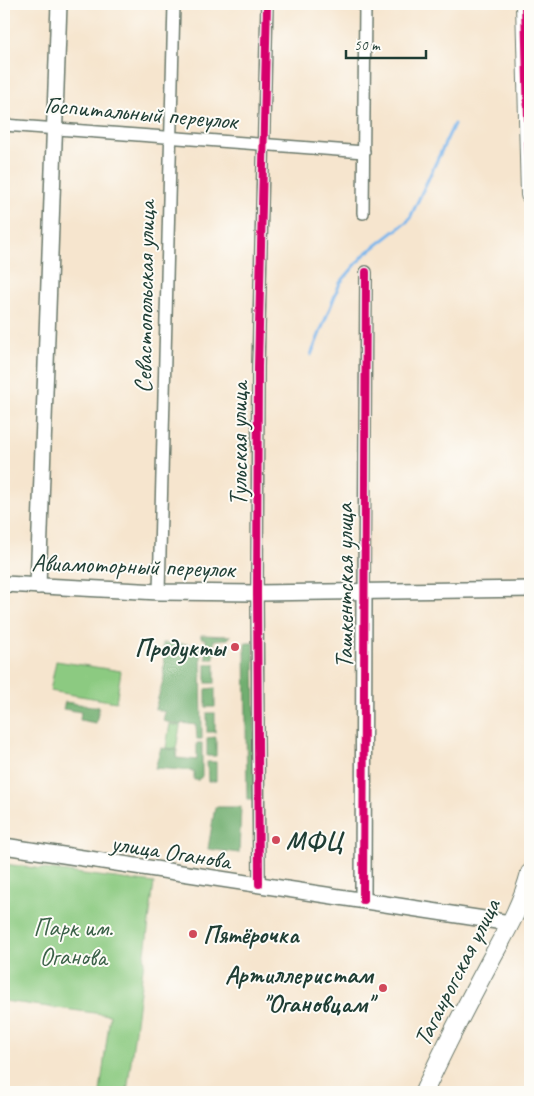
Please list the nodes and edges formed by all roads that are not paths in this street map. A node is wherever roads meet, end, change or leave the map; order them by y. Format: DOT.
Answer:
graph roads {
  1 [pos="59,4"];
  2 [pos="174,4"];
  3 [pos="267,4"];
  4 [pos="365,4"];
  5 [pos="525,4"];
  6 [pos="4,124"];
  7 [pos="54,128"];
  8 [pos="170,136"];
  9 [pos="262,145"];
  10 [pos="529,151"];
  11 [pos="364,152"];
  12 [pos="530,195"];
  13 [pos="363,213"];
  14 [pos="366,272"];
  15 [pos="4,584"];
  16 [pos="38,586"];
  17 [pos="530,589"];
  18 [pos="159,592"];
  19 [pos="257,593"];
  20 [pos="364,593"];
  21 [pos="4,846"];
  22 [pos="530,873"];
  23 [pos="259,884"];
  24 [pos="363,900"];
  25 [pos="530,905"];
  26 [pos="516,924"];
  27 [pos="424,1092"];
  28 [pos="436,1092"];
  1 -- 7 [label="street"];
  2 -- 8 [label="street, Севастопольская улица"];
  3 -- 9 [label="street, Тульская улица"];
  4 -- 11 [label="street"];
  5 -- 10 [label="main road"];
  6 -- 7 [label="street, Госпитальный переулок"];
  7 -- 8 [label="street, Госпитальный переулок"];
  7 -- 16 [label="street"];
  8 -- 9 [label="street, Госпитальный переулок"];
  8 -- 18 [label="street, Севастопольская улица"];
  9 -- 11 [label="street, Госпитальный переулок"];
  9 -- 19 [label="street, Тульская улица"];
  10 -- 12 [label="main road"];
  11 -- 13 [label="street"];
  14 -- 20 [label="street, Ташкентская улица"];
  15 -- 16 [label="street, Авиамоторный переулок"];
  16 -- 18 [label="street, Авиамоторный переулок"];
  17 -- 20 [label="street, Авиамоторный переулок"];
  18 -- 19 [label="street, Авиамоторный переулок"];
  19 -- 20 [label="street, Авиамоторный переулок"];
  19 -- 23 [label="street, Тульская улица"];
  20 -- 24 [label="street, Ташкентская улица"];
  21 -- 23 [label="street, улица Оганова"];
  22 -- 26 [label="main road, Таганрогская улица"];
  23 -- 24 [label="street, улица Оганова"];
  24 -- 26 [label="street, улица Оганова"];
  25 -- 26 [label="main road, Таганрогская улица"];
  26 -- 27 [label="main road, Таганрогская улица"];
  26 -- 28 [label="main road, Таганрогская улица"];
}
